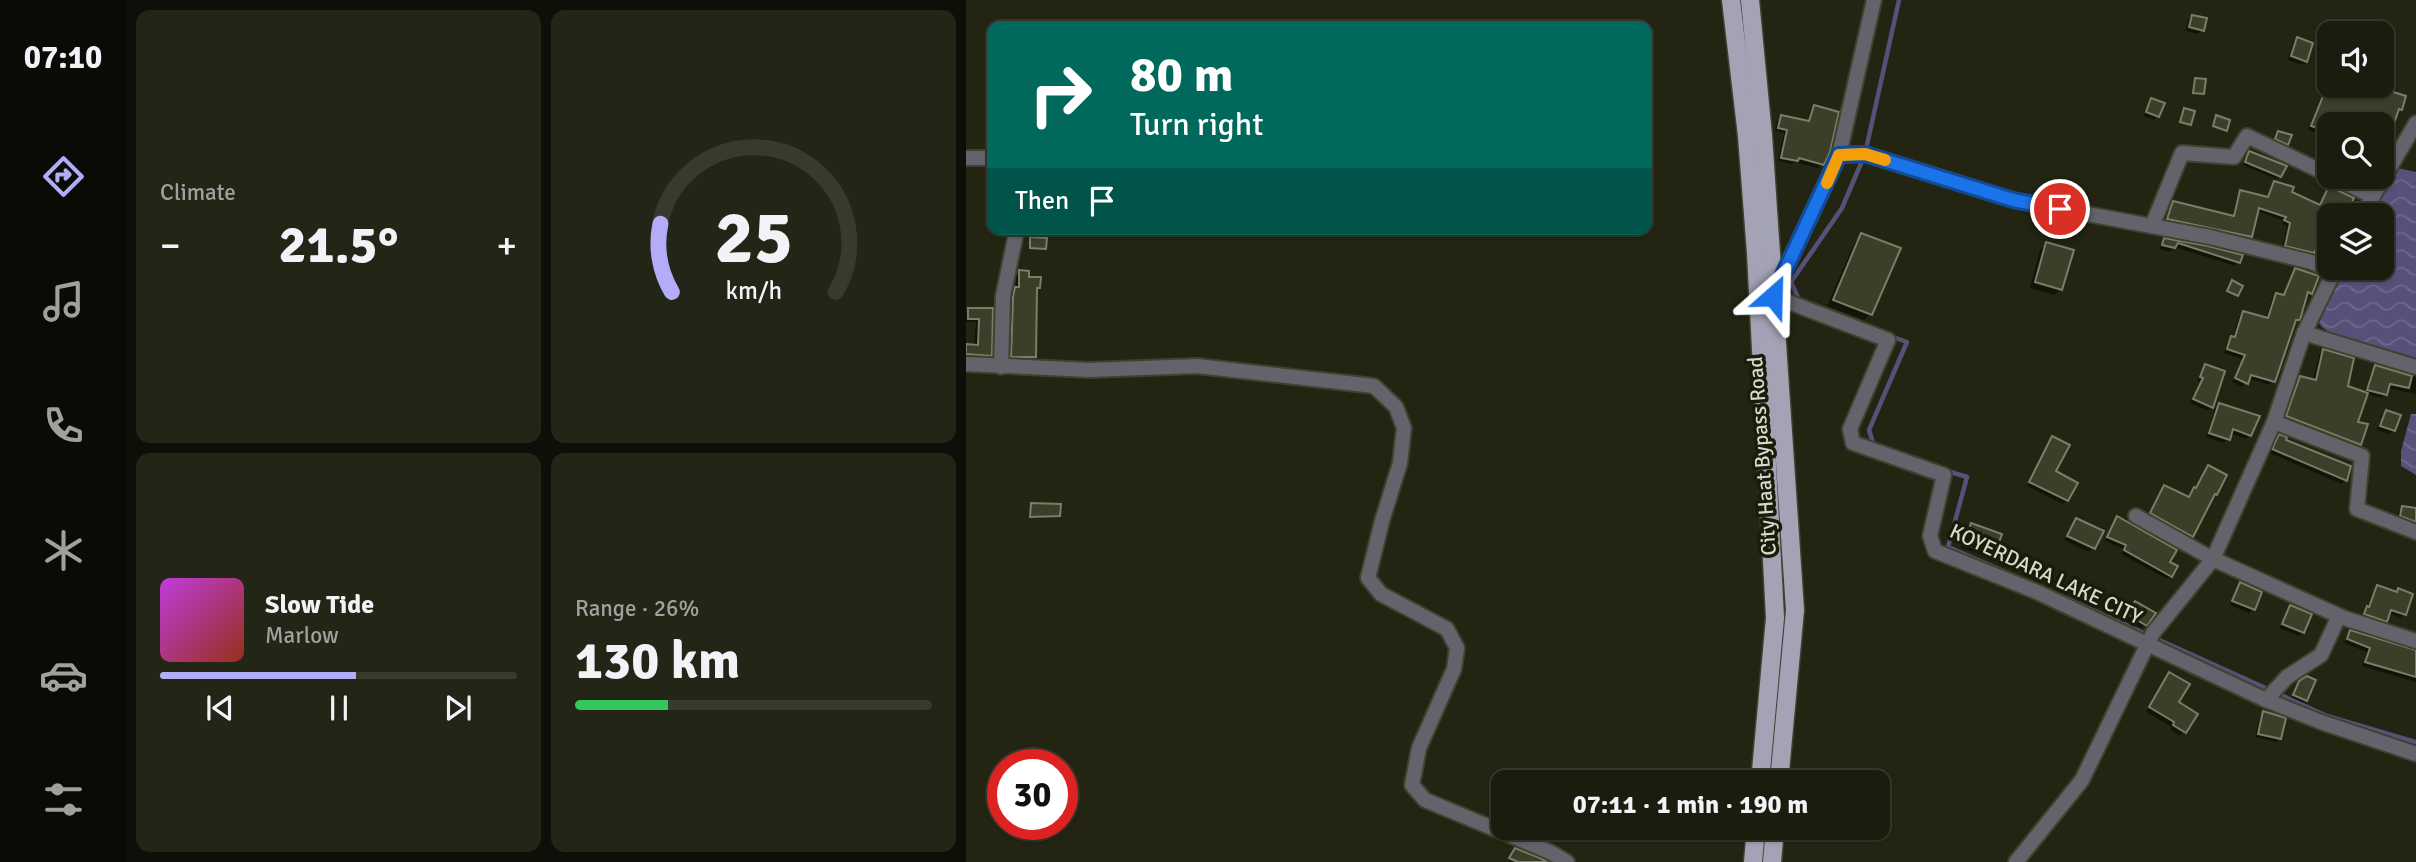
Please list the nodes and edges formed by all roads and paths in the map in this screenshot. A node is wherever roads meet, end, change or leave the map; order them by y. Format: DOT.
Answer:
graph roads {
  1 [pos="1731,0"];
  2 [pos="1751,0"];
  3 [pos="1874,0"];
  4 [pos="2416,123"];
  5 [pos="1839,155"];
  6 [pos="966,158"];
  7 [pos="987,158"];
  8 [pos="2317,169"];
  9 [pos="2358,189"];
  10 [pos="2372,196"];
  11 [pos="2368,203"];
  12 [pos="2152,226"];
  13 [pos="1016,235"];
  14 [pos="2317,264"];
  15 [pos="2330,280"];
  16 [pos="1773,296"];
  17 [pos="2304,333"];
  18 [pos="966,364"];
  19 [pos="1001,367"];
  20 [pos="2416,367"];
  21 [pos="2274,422"];
  22 [pos="2136,516"];
  23 [pos="2416,532"];
  24 [pos="2213,559"];
  25 [pos="2339,616"];
  26 [pos="2150,640"];
  27 [pos="2416,641"];
  28 [pos="2266,700"];
  29 [pos="2416,754"];
  30 [pos="1761,770"];
  31 [pos="1780,770"];
  32 [pos="1755,840"];
  33 [pos="1774,840"];
  34 [pos="1567,862"];
  35 [pos="1753,862"];
  36 [pos="1772,862"];
  37 [pos="2015,862"];
  1 -- 30 [label="main road, City Haat Bypass Road"];
  2 -- 16 [label="main road, City Haat Bypass Road"];
  3 -- 5 [label="street"];
  4 -- 10 [label="street"];
  5 -- 12 [label="street"];
  5 -- 16 [label="street"];
  6 -- 7 [label="street"];
  8 -- 12 [label="street"];
  9 -- 10 [label="street"];
  10 -- 11 [label="street"];
  12 -- 14 [label="street"];
  13 -- 19 [label="street"];
  15 -- 17 [label="street"];
  16 -- 26 [label="street, KOYERDARA LAKE CITY"];
  16 -- 31 [label="main road, City Haat Bypass Road"];
  17 -- 20 [label="street"];
  17 -- 21 [label="street"];
  18 -- 19 [label="street"];
  19 -- 34 [label="street"];
  21 -- 23 [label="street"];
  21 -- 24 [label="street"];
  22 -- 24 [label="street"];
  24 -- 25 [label="street"];
  24 -- 26 [label="street"];
  25 -- 27 [label="street"];
  25 -- 28 [label="street"];
  26 -- 28 [label="street, KOYERDARA LAKE CITY"];
  26 -- 37 [label="street"];
  28 -- 29 [label="street, KOYERDARA LAKE CITY"];
  32 -- 35 [label="main road"];
  33 -- 36 [label="main road"];
}
